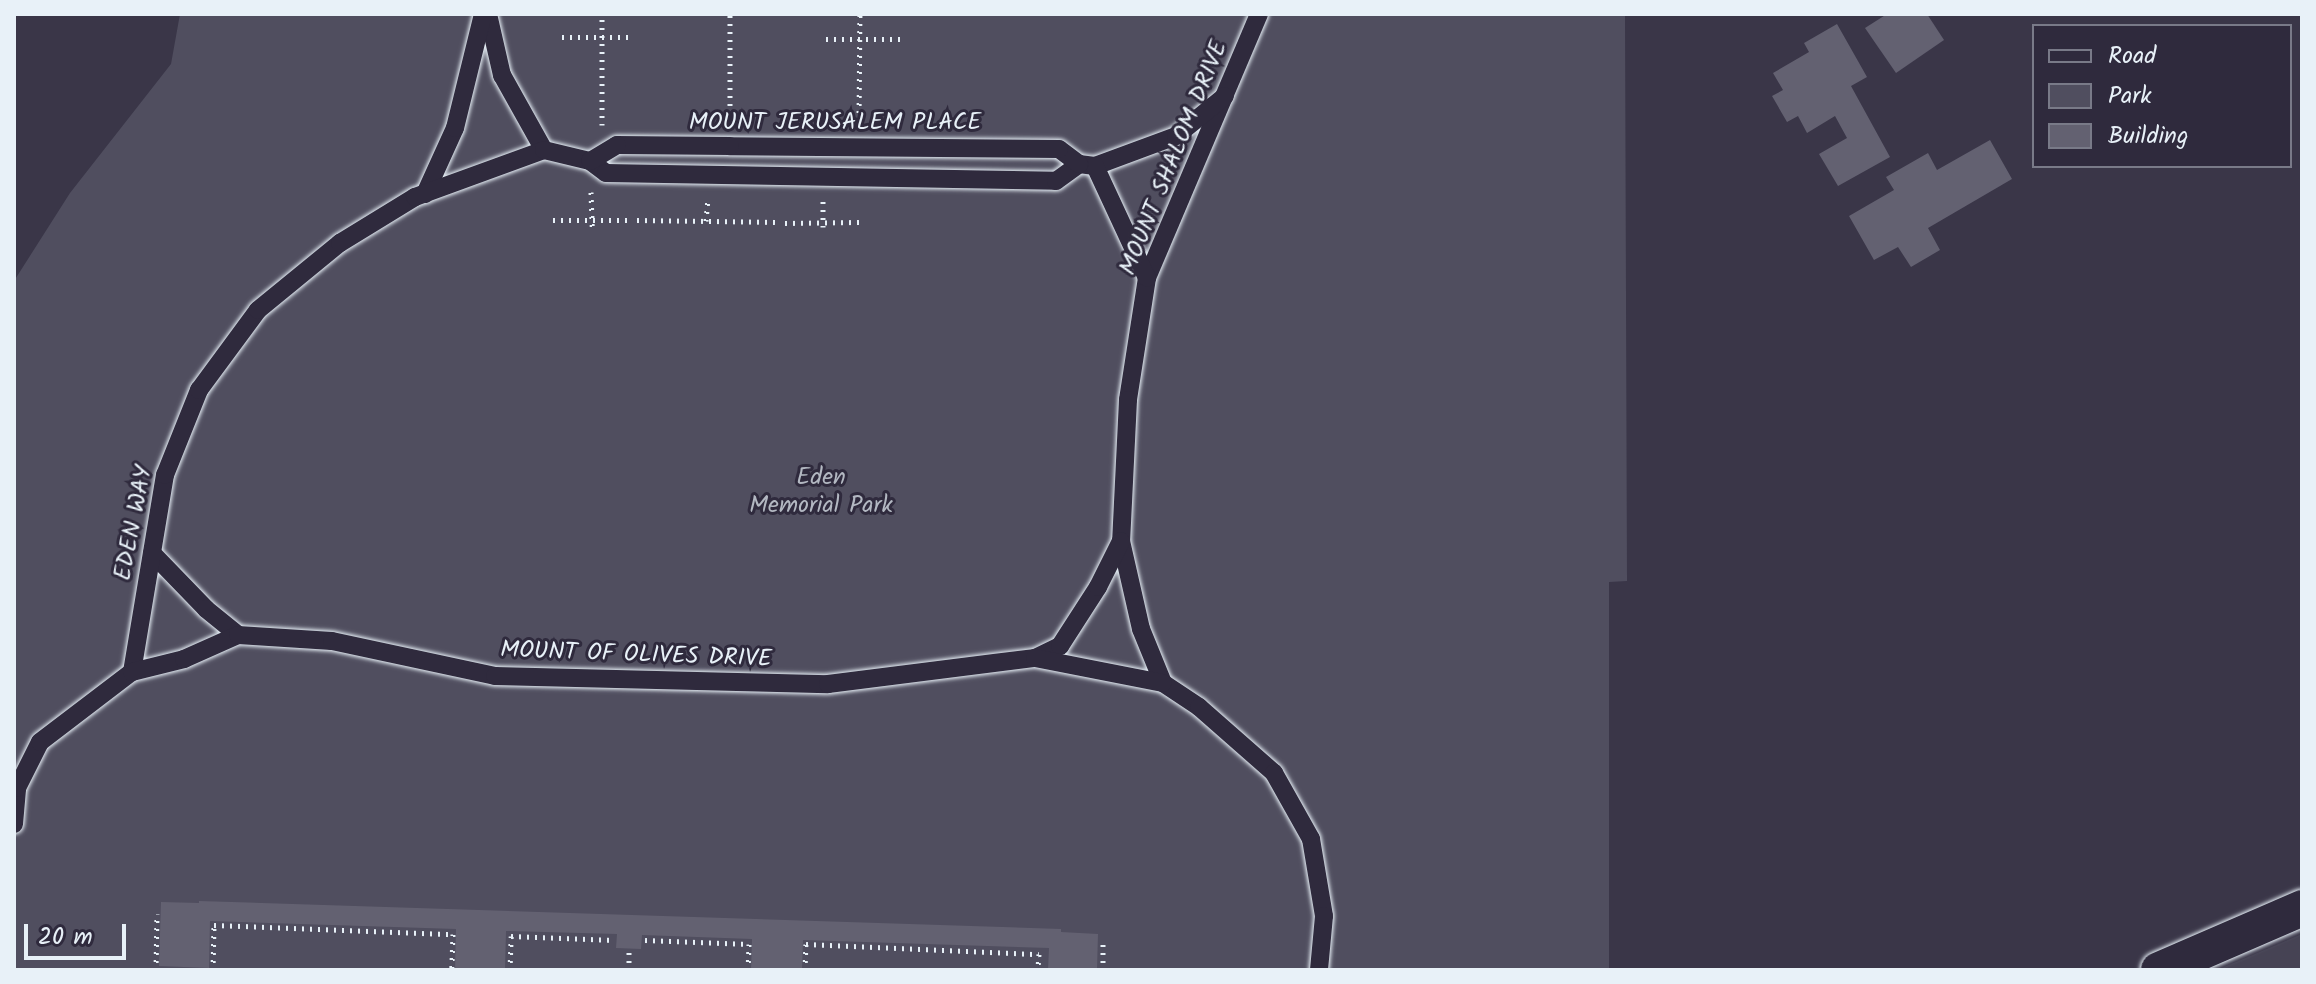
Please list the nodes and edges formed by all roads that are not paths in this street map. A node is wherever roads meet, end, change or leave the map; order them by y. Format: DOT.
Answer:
graph roads {
  1 [pos="486,14"];
  2 [pos="1259,14"];
  3 [pos="1227,94"];
  4 [pos="544,150"];
  5 [pos="596,158"];
  6 [pos="1087,165"];
  7 [pos="425,194"];
  8 [pos="1147,278"];
  9 [pos="1121,541"];
  10 [pos="152,553"];
  11 [pos="238,635"];
  12 [pos="1035,658"];
  13 [pos="132,672"];
  14 [pos="1163,683"];
  15 [pos="14,824"];
  16 [pos="2302,908"];
  17 [pos="1319,970"];
  18 [pos="2159,970"];
  1 -- 4 [label="lane"];
  1 -- 7 [label="lane"];
  2 -- 3 [label="lane, MOUNT SHALOM DRIVE"];
  3 -- 6 [label="lane, MOUNT JERUSALEM PLACE"];
  3 -- 8 [label="lane, MOUNT SHALOM DRIVE"];
  4 -- 5 [label="lane, MOUNT JERUSALEM PLACE"];
  4 -- 7 [label="lane"];
  5 -- 6 [label="lane, MOUNT JERUSALEM PLACE"];
  5 -- 6 [label="lane, MOUNT JERUSALEM PLACE"];
  6 -- 8 [label="lane"];
  7 -- 10 [label="lane, EDEN WAY"];
  8 -- 9 [label="lane, MOUNT SHALOM DRIVE"];
  9 -- 12 [label="lane, MOUNT OF OLIVES DRIVE"];
  9 -- 14 [label="lane, MOUNT SHALOM DRIVE"];
  10 -- 11 [label="lane"];
  10 -- 13 [label="lane, EDEN WAY"];
  11 -- 12 [label="lane, MOUNT OF OLIVES DRIVE"];
  11 -- 13 [label="lane, MOUNT OF OLIVES DRIVE"];
  12 -- 14 [label="lane, MOUNT OF OLIVES DRIVE"];
  13 -- 15 [label="lane"];
  14 -- 17 [label="lane"];
  16 -- 18 [label="street"];
}
